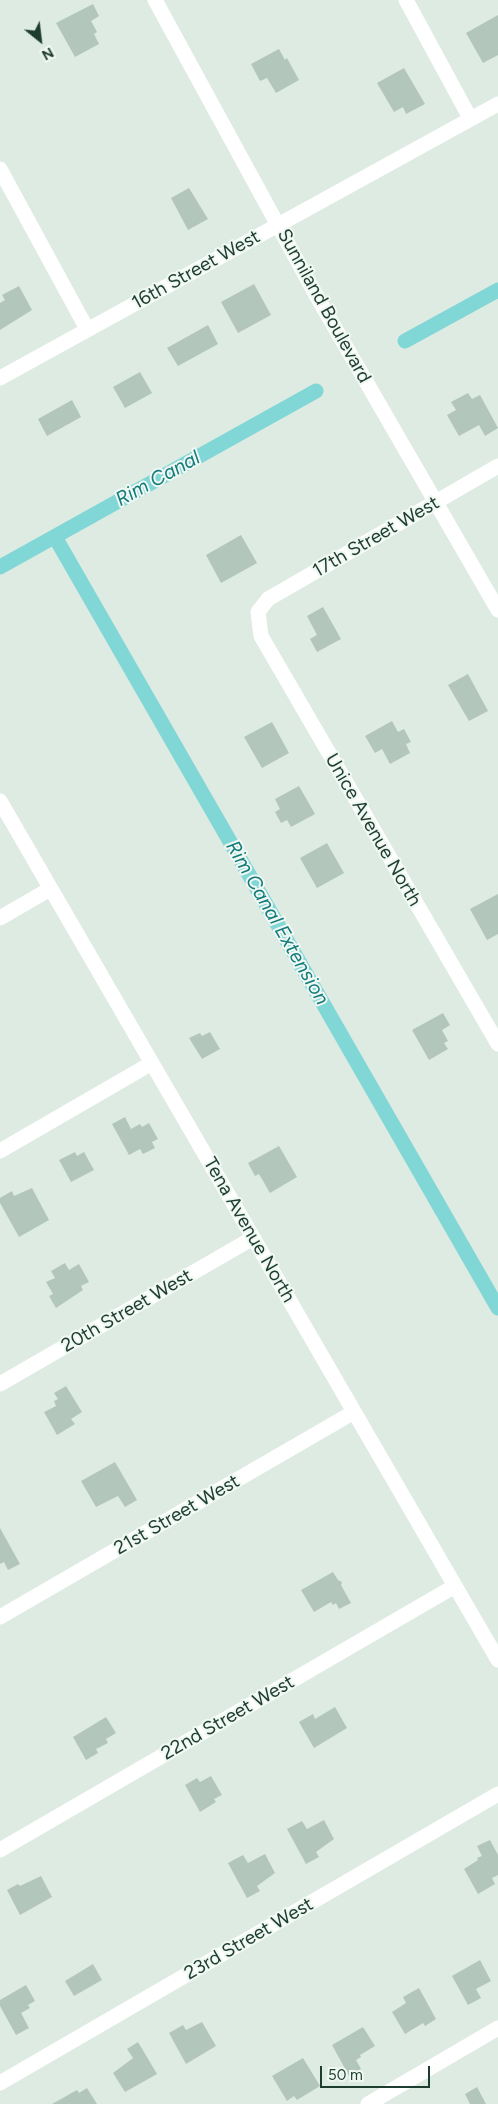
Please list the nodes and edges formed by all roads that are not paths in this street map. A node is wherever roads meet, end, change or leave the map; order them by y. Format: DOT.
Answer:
graph roads {
  1 [pos="155,0"];
  2 [pos="406,0"];
  3 [pos="498,104"];
  4 [pos="470,118"];
  5 [pos="0,169"];
  6 [pos="278,225"];
  7 [pos="87,330"];
  8 [pos="0,378"];
  9 [pos="498,466"];
  10 [pos="436,502"];
  11 [pos="498,610"];
  12 [pos="258,612"];
  13 [pos="0,801"];
  14 [pos="50,889"];
  15 [pos="0,918"];
  16 [pos="498,1044"];
  17 [pos="152,1063"];
  18 [pos="0,1151"];
  19 [pos="253,1238"];
  20 [pos="0,1384"];
  21 [pos="354,1412"];
  22 [pos="455,1586"];
  23 [pos="0,1618"];
  24 [pos="498,1660"];
  25 [pos="498,1794"];
  26 [pos="0,1850"];
  27 [pos="498,2028"];
  28 [pos="0,2083"];
  29 [pos="368,2104"];
  1 -- 6 [label="street, Sunniland Boulevard"];
  2 -- 4 [label="street"];
  3 -- 4 [label="street, 16th Street West"];
  4 -- 6 [label="street, 16th Street West"];
  5 -- 7 [label="street"];
  6 -- 7 [label="street, 16th Street West"];
  6 -- 10 [label="street, Sunniland Boulevard"];
  7 -- 8 [label="street, 16th Street West"];
  9 -- 10 [label="street, 17th Street West"];
  10 -- 11 [label="street, Sunniland Boulevard"];
  10 -- 12 [label="street, 17th Street West"];
  12 -- 16 [label="street, Unice Avenue North"];
  13 -- 14 [label="street, Tena Avenue North"];
  14 -- 15 [label="street"];
  14 -- 17 [label="street, Tena Avenue North"];
  17 -- 18 [label="street"];
  17 -- 19 [label="street, Tena Avenue North"];
  19 -- 20 [label="street, 20th Street West"];
  19 -- 21 [label="street, Tena Avenue North"];
  21 -- 22 [label="street, Tena Avenue North"];
  21 -- 23 [label="street, 21st Street West"];
  22 -- 24 [label="street, Tena Avenue North"];
  22 -- 26 [label="street, 22nd Street West"];
  25 -- 28 [label="street, 23rd Street West"];
  27 -- 29 [label="street"];
}
